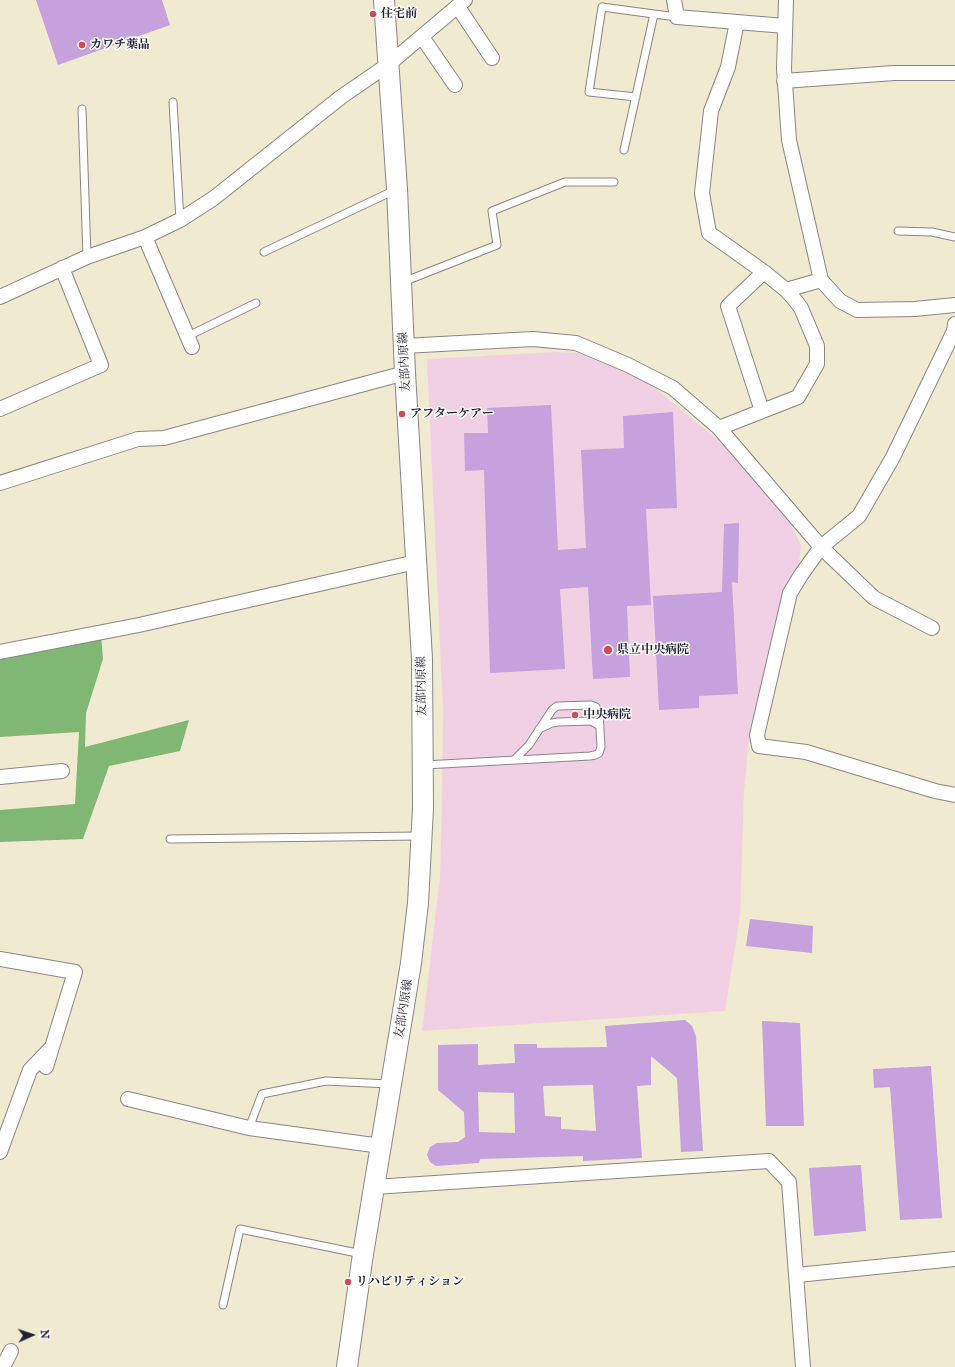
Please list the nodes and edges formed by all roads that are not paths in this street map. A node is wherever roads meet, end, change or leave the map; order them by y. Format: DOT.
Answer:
graph roads {
  1 [pos="384,0"];
  2 [pos="674,0"];
  3 [pos="786,0"];
  4 [pos="462,3"];
  5 [pos="654,14"];
  6 [pos="677,17"];
  7 [pos="737,22"];
  8 [pos="785,26"];
  9 [pos="422,37"];
  10 [pos="492,58"];
  11 [pos="389,64"];
  12 [pos="955,73"];
  13 [pos="784,81"];
  14 [pos="455,85"];
  15 [pos="636,97"];
  16 [pos="173,102"];
  17 [pos="82,109"];
  18 [pos="624,150"];
  19 [pos="614,182"];
  20 [pos="397,189"];
  21 [pos="180,220"];
  22 [pos="898,231"];
  23 [pos="145,237"];
  24 [pos="955,237"];
  25 [pos="264,252"];
  26 [pos="87,257"];
  27 [pos="62,268"];
  28 [pos="764,272"];
  29 [pos="821,280"];
  30 [pos="401,282"];
  31 [pos="786,290"];
  32 [pos="0,297"];
  33 [pos="256,303"];
  34 [pos="955,305"];
  35 [pos="955,324"];
  36 [pos="190,342"];
  37 [pos="404,346"];
  38 [pos="405,373"];
  39 [pos="0,409"];
  40 [pos="762,411"];
  41 [pos="719,428"];
  42 [pos="0,483"];
  43 [pos="821,547"];
  44 [pos="416,562"];
  45 [pos="932,628"];
  46 [pos="0,652"];
  47 [pos="600,726"];
  48 [pos="539,730"];
  49 [pos="514,760"];
  50 [pos="424,765"];
  51 [pos="62,771"];
  52 [pos="0,777"];
  53 [pos="955,795"];
  54 [pos="422,836"];
  55 [pos="170,839"];
  56 [pos="0,959"];
  57 [pos="52,1047"];
  58 [pos="46,1067"];
  59 [pos="391,1084"];
  60 [pos="128,1099"];
  61 [pos="248,1128"];
  62 [pos="381,1146"];
  63 [pos="0,1152"];
  64 [pos="374,1187"];
  65 [pos="363,1254"];
  66 [pos="955,1259"];
  67 [pos="797,1274"];
  68 [pos="223,1305"];
  69 [pos="11,1351"];
  70 [pos="3,1367"];
  71 [pos="347,1367"];
  72 [pos="803,1367"];
  1 -- 11 [label="main road, 友部内原線"];
  2 -- 6 [label="street"];
  3 -- 8 [label="street"];
  4 -- 9 [label="street"];
  4 -- 10 [label="street"];
  5 -- 6 [label="lane"];
  5 -- 15 [label="lane"];
  5 -- 15 [label="lane"];
  6 -- 7 [label="street"];
  7 -- 8 [label="street"];
  7 -- 28 [label="street"];
  8 -- 13 [label="street"];
  9 -- 11 [label="street"];
  9 -- 14 [label="street"];
  11 -- 20 [label="main road, 友部内原線"];
  11 -- 21 [label="street"];
  12 -- 13 [label="street"];
  13 -- 29 [label="street"];
  15 -- 18 [label="lane"];
  16 -- 21 [label="lane"];
  17 -- 26 [label="lane"];
  19 -- 30 [label="lane"];
  20 -- 25 [label="lane"];
  20 -- 30 [label="main road, 友部内原線"];
  21 -- 23 [label="street"];
  22 -- 24 [label="lane"];
  23 -- 26 [label="street"];
  23 -- 36 [label="street"];
  26 -- 27 [label="street"];
  27 -- 32 [label="street"];
  27 -- 39 [label="street"];
  28 -- 31 [label="street"];
  28 -- 40 [label="street"];
  29 -- 31 [label="street"];
  29 -- 34 [label="street"];
  30 -- 37 [label="main road, 友部内原線"];
  31 -- 40 [label="street"];
  33 -- 36 [label="lane"];
  35 -- 43 [label="street"];
  37 -- 38 [label="main road, 友部内原線"];
  37 -- 41 [label="street"];
  38 -- 42 [label="street"];
  38 -- 44 [label="main road, 友部内原線"];
  40 -- 41 [label="street"];
  41 -- 43 [label="street"];
  43 -- 45 [label="street"];
  43 -- 53 [label="street"];
  44 -- 46 [label="street"];
  44 -- 50 [label="main road, 友部内原線"];
  47 -- 48 [label="lane"];
  47 -- 48 [label="lane"];
  47 -- 49 [label="lane"];
  48 -- 49 [label="lane"];
  49 -- 50 [label="lane"];
  50 -- 54 [label="main road, 友部内原線"];
  51 -- 52 [label="street"];
  54 -- 55 [label="lane"];
  54 -- 59 [label="main road, 友部内原線"];
  56 -- 57 [label="street"];
  57 -- 58 [label="street"];
  57 -- 63 [label="street"];
  59 -- 61 [label="lane"];
  59 -- 62 [label="main road, 友部内原線"];
  60 -- 61 [label="street"];
  61 -- 62 [label="street"];
  62 -- 64 [label="main road, 友部内原線"];
  64 -- 65 [label="main road, 友部内原線"];
  64 -- 67 [label="street"];
  65 -- 68 [label="lane"];
  65 -- 71 [label="main road, 友部内原線"];
  66 -- 67 [label="street"];
  67 -- 72 [label="street"];
  69 -- 70 [label="street"];
}
